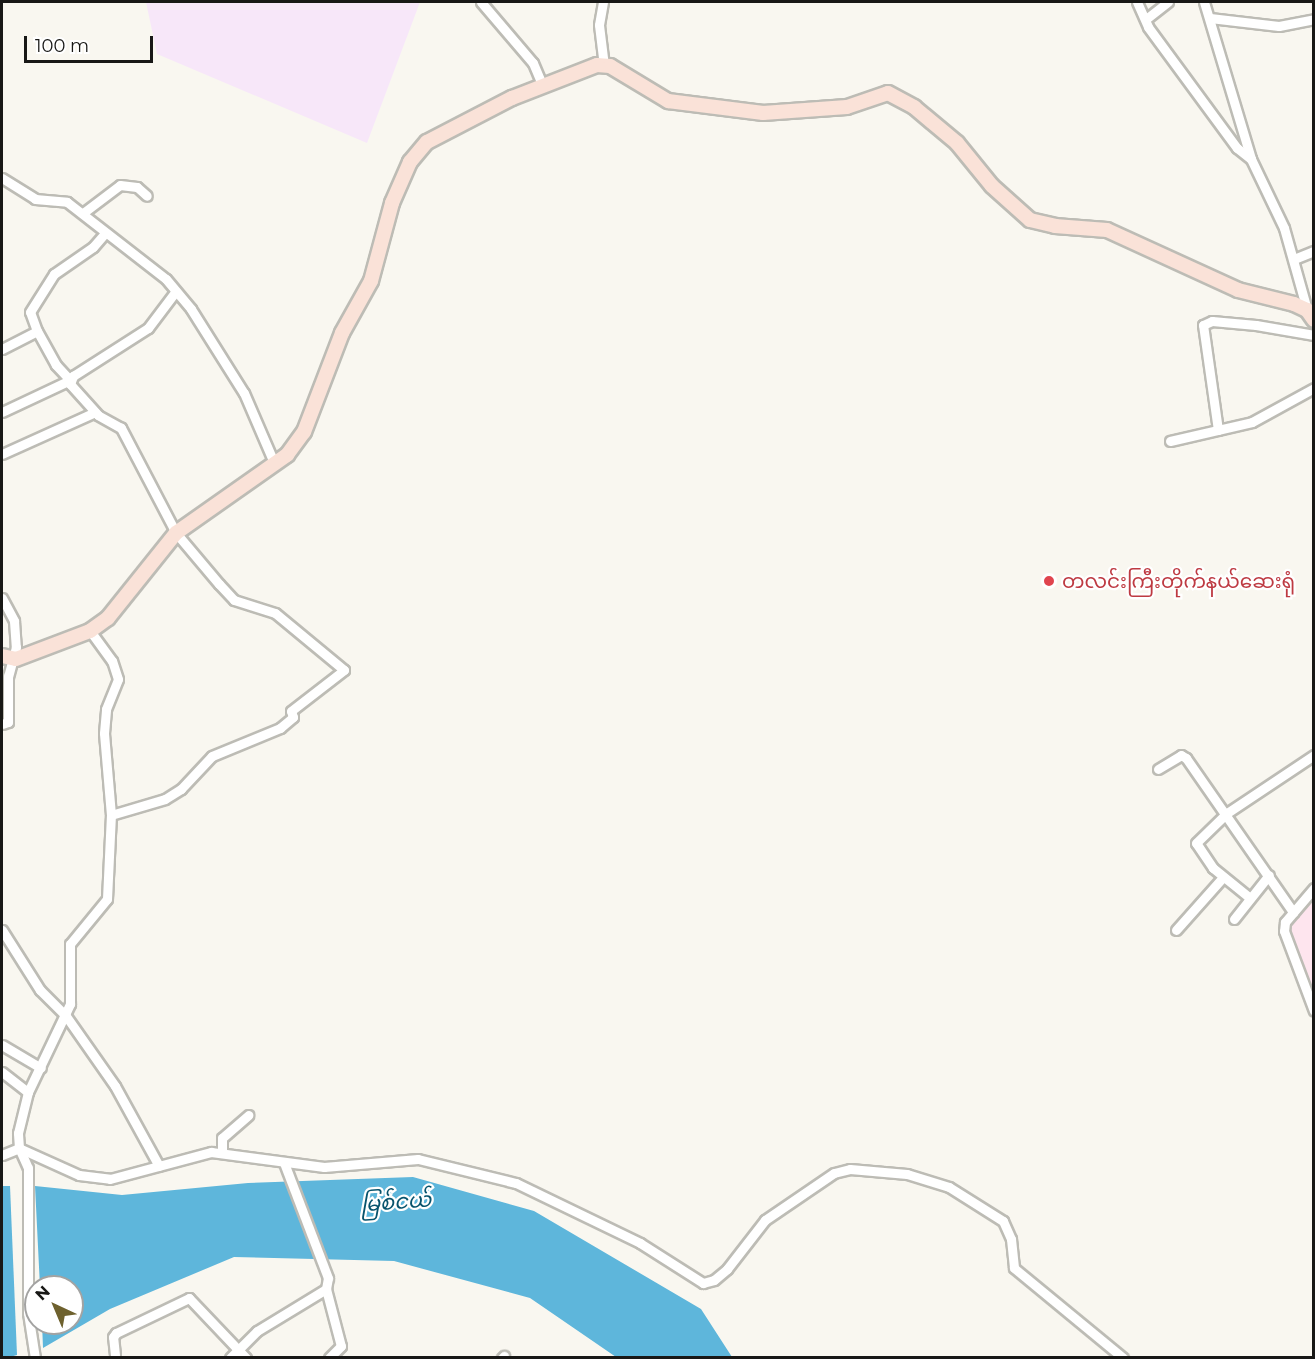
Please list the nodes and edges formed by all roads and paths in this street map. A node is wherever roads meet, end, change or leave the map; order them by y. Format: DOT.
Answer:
graph roads {
  1 [pos="481,2"];
  2 [pos="603,2"];
  3 [pos="1137,2"];
  4 [pos="1168,2"];
  5 [pos="1204,2"];
  6 [pos="1210,18"];
  7 [pos="1146,19"];
  8 [pos="1314,20"];
  9 [pos="604,63"];
  10 [pos="542,84"];
  11 [pos="1251,159"];
  12 [pos="2,178"];
  13 [pos="147,196"];
  14 [pos="83,213"];
  15 [pos="105,233"];
  16 [pos="1314,251"];
  17 [pos="1294,259"];
  18 [pos="176,291"];
  19 [pos="1310,315"];
  20 [pos="38,331"];
  21 [pos="1314,335"];
  22 [pos="2,349"];
  23 [pos="70,380"];
  24 [pos="1314,388"];
  25 [pos="2,412"];
  26 [pos="95,412"];
  27 [pos="1218,430"];
  28 [pos="1170,441"];
  29 [pos="2,454"];
  30 [pos="275,465"];
  31 [pos="176,533"];
  32 [pos="2,598"];
  33 [pos="90,631"];
  34 [pos="2,656"];
  35 [pos="16,658"];
  36 [pos="2,724"];
  37 [pos="1314,755"];
  38 [pos="1158,769"];
  39 [pos="1227,813"];
  40 [pos="111,815"];
  41 [pos="1269,875"];
  42 [pos="1223,877"];
  43 [pos="1314,888"];
  44 [pos="1250,898"];
  45 [pos="1293,912"];
  46 [pos="1234,919"];
  47 [pos="2,930"];
  48 [pos="1176,930"];
  49 [pos="1314,1011"];
  50 [pos="66,1016"];
  51 [pos="2,1045"];
  52 [pos="41,1068"];
  53 [pos="2,1072"];
  54 [pos="28,1092"];
  55 [pos="248,1115"];
  56 [pos="19,1148"];
  57 [pos="222,1153"];
  58 [pos="2,1155"];
  59 [pos="284,1163"];
  60 [pos="159,1166"];
  61 [pos="326,1289"];
  62 [pos="238,1356"];
  63 [pos="114,1357"];
  64 [pos="35,1358"];
  65 [pos="329,1358"];
  66 [pos="1123,1358"];
  1 -- 10 [label="street"];
  2 -- 9 [label="street"];
  3 -- 7 [label="street"];
  4 -- 7 [label="street"];
  5 -- 6 [label="street"];
  6 -- 8 [label="street"];
  6 -- 11 [label="street"];
  7 -- 11 [label="street"];
  9 -- 10 [label="street"];
  9 -- 19 [label="street"];
  10 -- 30 [label="street"];
  11 -- 17 [label="street"];
  12 -- 14 [label="street"];
  13 -- 14 [label="street"];
  14 -- 15 [label="street"];
  15 -- 18 [label="street"];
  15 -- 20 [label="street"];
  16 -- 17 [label="street"];
  17 -- 19 [label="street"];
  18 -- 23 [label="street"];
  18 -- 30 [label="street"];
  20 -- 22 [label="street"];
  20 -- 23 [label="street"];
  21 -- 27 [label="street"];
  23 -- 25 [label="street"];
  23 -- 26 [label="street"];
  24 -- 27 [label="street"];
  26 -- 29 [label="street"];
  26 -- 31 [label="street"];
  27 -- 28 [label="street"];
  30 -- 31 [label="street"];
  31 -- 33 [label="street"];
  31 -- 40 [label="street"];
  32 -- 35 [label="street"];
  33 -- 35 [label="street"];
  33 -- 40 [label="street"];
  34 -- 35 [label="street"];
  35 -- 36 [label="street"];
  37 -- 39 [label="street"];
  38 -- 39 [label="street"];
  39 -- 41 [label="street"];
  39 -- 42 [label="street"];
  40 -- 50 [label="street"];
  41 -- 44 [label="street"];
  41 -- 45 [label="street"];
  42 -- 44 [label="street"];
  42 -- 48 [label="street"];
  43 -- 45 [label="street"];
  44 -- 46 [label="street"];
  45 -- 49 [label="street"];
  47 -- 50 [label="street"];
  50 -- 52 [label="street"];
  50 -- 60 [label="street"];
  51 -- 52 [label="street"];
  52 -- 54 [label="street"];
  53 -- 54 [label="street"];
  54 -- 56 [label="street"];
  55 -- 57 [label="street"];
  56 -- 58 [label="street"];
  56 -- 60 [label="street"];
  56 -- 64 [label="street"];
  57 -- 59 [label="street"];
  57 -- 60 [label="street"];
  59 -- 61 [label="street"];
  59 -- 66 [label="street"];
  61 -- 62 [label="street"];
  61 -- 65 [label="street"];
  62 -- 63 [label="street"];
}
